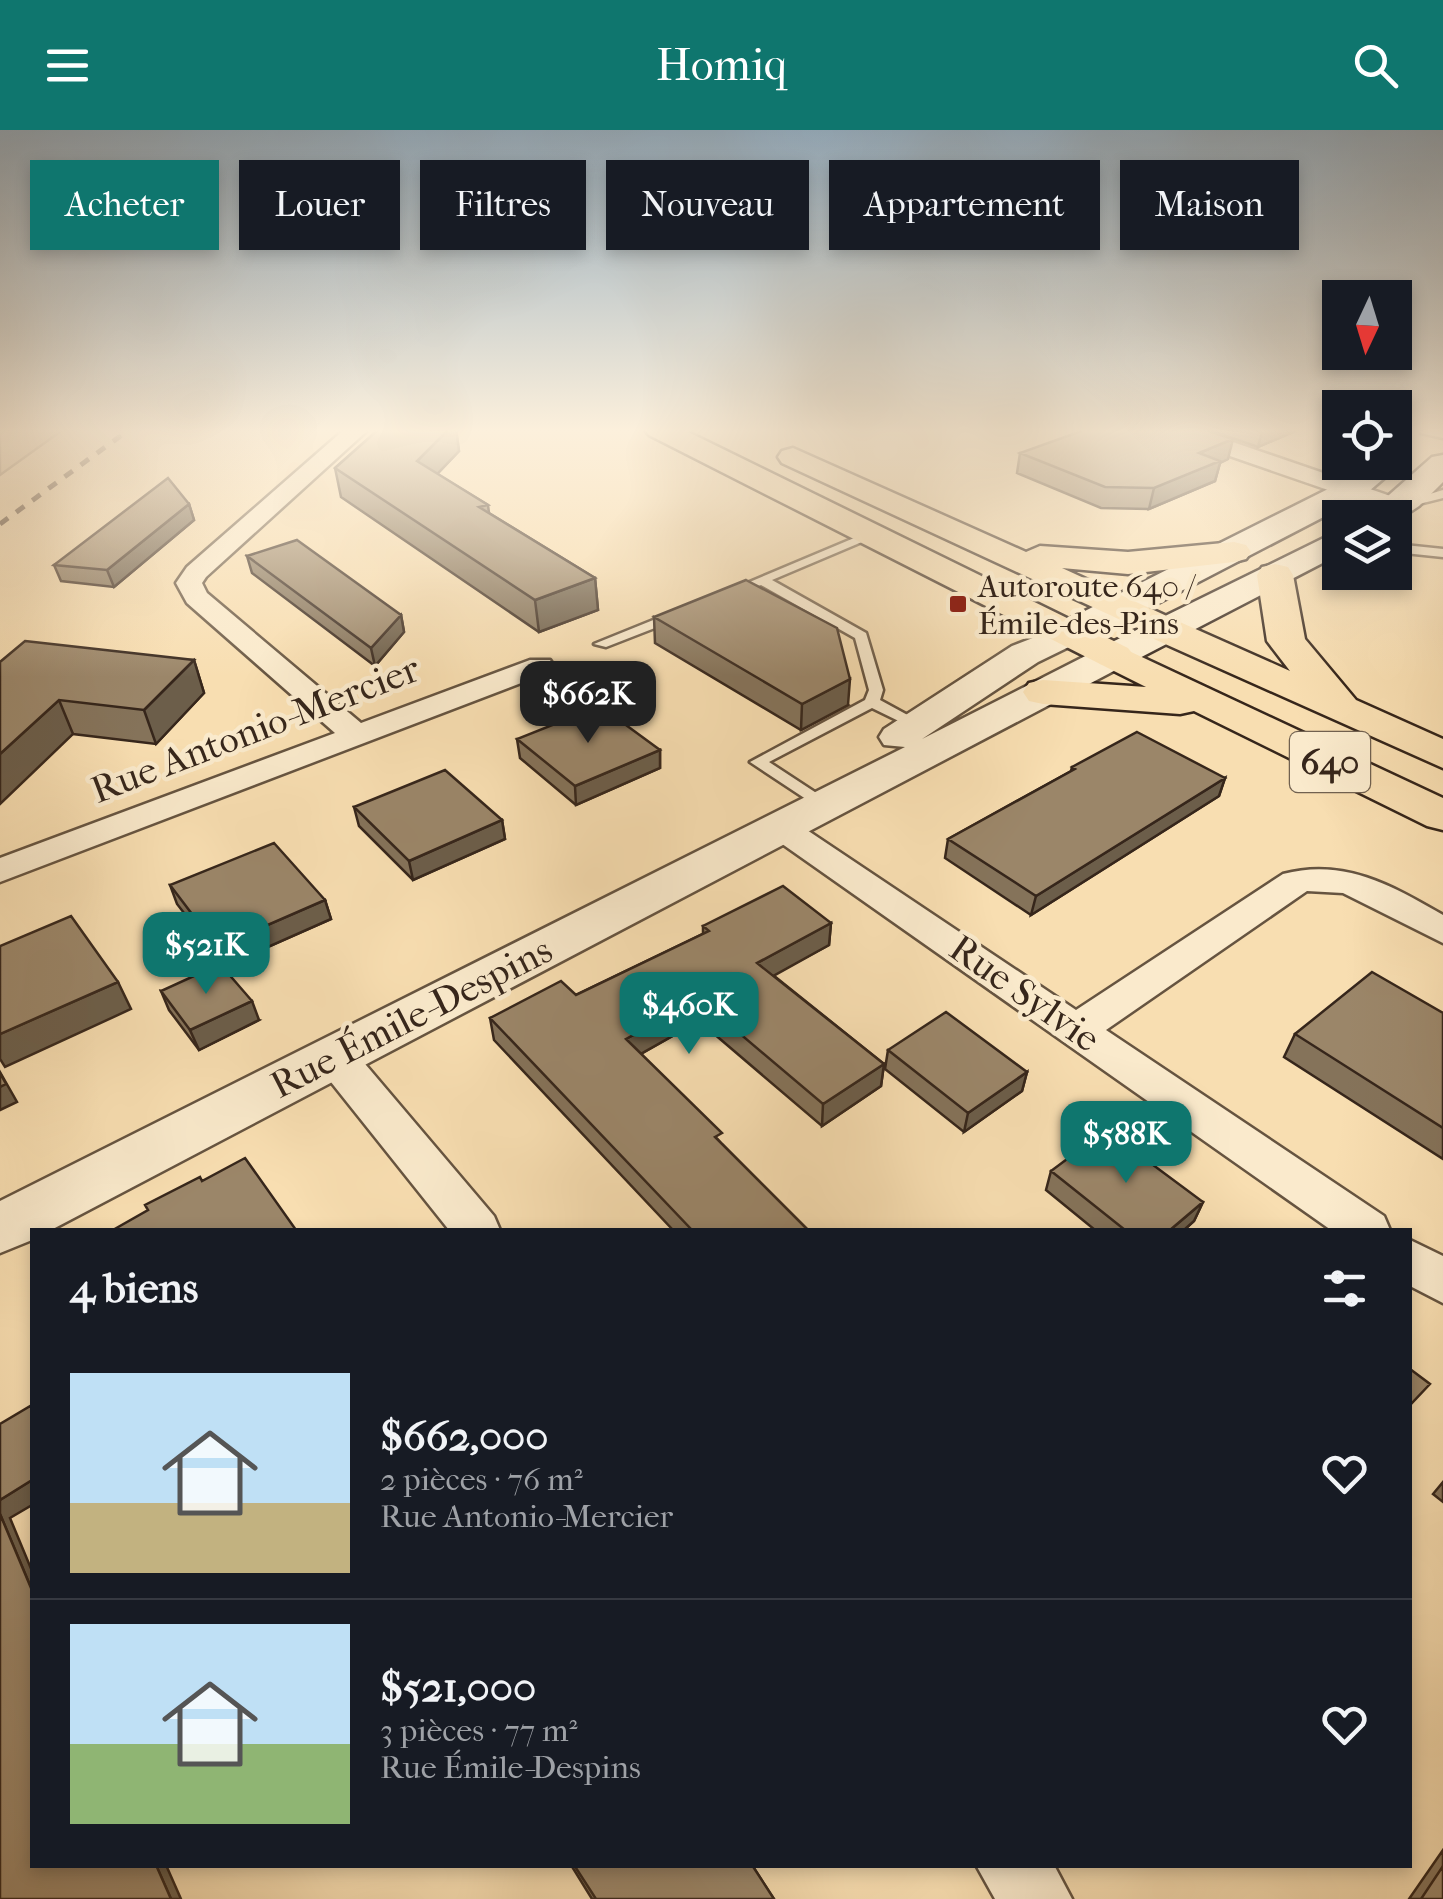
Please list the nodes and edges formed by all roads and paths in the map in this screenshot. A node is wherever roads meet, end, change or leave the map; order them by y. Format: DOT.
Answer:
graph roads {
  1 [pos="264,512"];
  2 [pos="822,512"];
  3 [pos="912,512"];
  4 [pos="1310,512"];
  5 [pos="870,536"];
  6 [pos="1412,550"];
  7 [pos="998,551"];
  8 [pos="1322,551"];
  9 [pos="1234,552"];
  10 [pos="1443,554"];
  11 [pos="1275,575"];
  12 [pos="762,580"];
  13 [pos="710,602"];
  14 [pos="693,608"];
  15 [pos="1120,609"];
  16 [pos="1168,632"];
  17 [pos="1068,634"];
  18 [pos="601,644"];
  19 [pos="1114,656"];
  20 [pos="540,666"];
  21 [pos="1043,692"];
  22 [pos="872,702"];
  23 [pos="1218,707"];
  24 [pos="1344,710"];
  25 [pos="916,724"];
  26 [pos="358,736"];
  27 [pos="1443,755"];
  28 [pos="801,815"];
  29 [pos="1443,816"];
  30 [pos="0,871"];
  31 [pos="1443,931"];
  32 [pos="1078,1029"];
  33 [pos="334,1056"];
  34 [pos="476,1228"];
  35 [pos="1365,1228"];
  36 [pos="0,1229"];
  37 [pos="1412,1261"];
  38 [pos="1443,1282"];
  39 [pos="1012,1868"];
  40 [pos="1038,1899"];
  1 -- 26 [label="street"];
  2 -- 5 [label="main road"];
  3 -- 7 [label="main road"];
  4 -- 9 [label="main road, Rue Émile-Despins"];
  5 -- 12 [label="lane"];
  5 -- 17 [label="main road"];
  6 -- 10 [label="lane"];
  7 -- 9 [label="main road"];
  7 -- 15 [label="main road"];
  8 -- 11 [label="main road, Rue Émile-Despins"];
  9 -- 15 [label="main road, Rue Émile-Despins"];
  11 -- 16 [label="main road, Rue Émile-Despins"];
  11 -- 24 [label="main road"];
  12 -- 13 [label="lane"];
  12 -- 22 [label="lane"];
  14 -- 18 [label="lane"];
  15 -- 16 [label="main road, 640"];
  15 -- 17 [label="main road, Rue Émile-Despins"];
  16 -- 19 [label="main road, Rue Émile-Despins"];
  16 -- 24 [label="main road, 640"];
  17 -- 19 [label="main road, 640"];
  17 -- 25 [label="street, Rue Émile-Despins"];
  19 -- 21 [label="street, Rue Émile-Despins"];
  19 -- 23 [label="main road, 640"];
  20 -- 26 [label="street, Rue Antonio-Mercier"];
  21 -- 23 [label="main road"];
  21 -- 28 [label="street, Rue Émile-Despins"];
  22 -- 25 [label="lane"];
  22 -- 28 [label="lane"];
  23 -- 29 [label="main road, 640"];
  24 -- 27 [label="main road, 640"];
  25 -- 28 [label="street, Rue Émile-Despins"];
  26 -- 30 [label="street, Rue Antonio-Mercier"];
  28 -- 32 [label="street, Rue Sylvie"];
  28 -- 33 [label="street, Rue Émile-Despins"];
  31 -- 32 [label="street"];
  32 -- 35 [label="street, Rue Sylvie"];
  33 -- 34 [label="street"];
  33 -- 36 [label="street, Rue Émile-Despins"];
  37 -- 38 [label="street"];
  39 -- 40 [label="street"];
}
